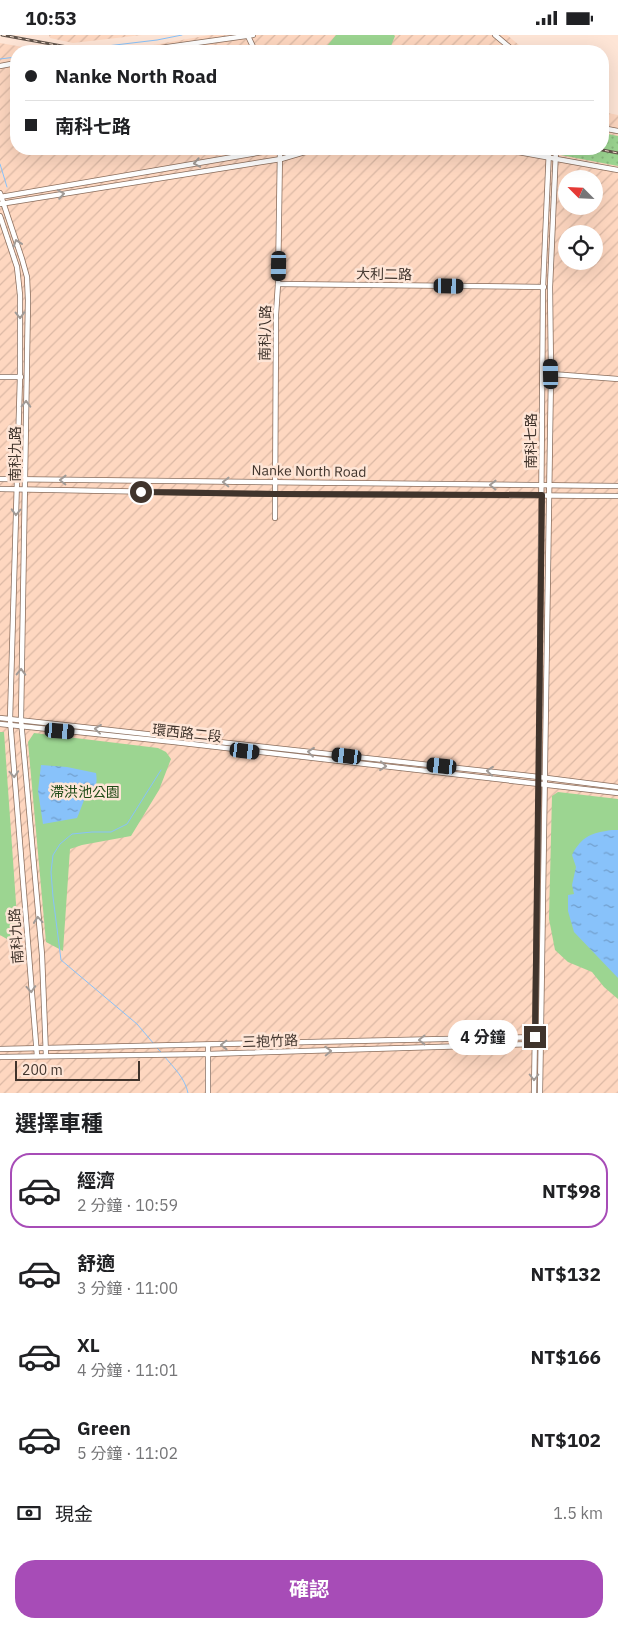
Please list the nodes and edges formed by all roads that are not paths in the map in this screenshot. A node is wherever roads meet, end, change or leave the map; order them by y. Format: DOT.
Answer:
graph roads {
  1 [pos="250,35"];
  2 [pos="495,35"];
  3 [pos="181,45"];
  4 [pos="507,45"];
  5 [pos="245,155"];
  6 [pos="281,155"];
  7 [pos="295,155"];
  8 [pos="536,155"];
  9 [pos="548,157"];
  10 [pos="556,158"];
  11 [pos="281,159"];
  12 [pos="618,170"];
  13 [pos="0,195"];
  14 [pos="6,203"];
  15 [pos="0,217"];
  16 [pos="278,283"];
  17 [pos="543,287"];
  18 [pos="550,287"];
  19 [pos="551,374"];
  20 [pos="0,377"];
  21 [pos="20,377"];
  22 [pos="26,377"];
  23 [pos="618,379"];
  24 [pos="0,479"];
  25 [pos="17,480"];
  26 [pos="26,480"];
  27 [pos="275,482"];
  28 [pos="542,485"];
  29 [pos="548,485"];
  30 [pos="618,486"];
  31 [pos="0,489"];
  32 [pos="16,489"];
  33 [pos="26,490"];
  34 [pos="276,494"];
  35 [pos="542,495"];
  36 [pos="548,495"];
  37 [pos="618,496"];
  38 [pos="275,518"];
  39 [pos="0,718"];
  40 [pos="10,719"];
  41 [pos="21,720"];
  42 [pos="0,725"];
  43 [pos="11,725"];
  44 [pos="21,727"];
  45 [pos="539,777"];
  46 [pos="546,777"];
  47 [pos="539,784"];
  48 [pos="546,785"];
  49 [pos="618,787"];
  50 [pos="618,793"];
  51 [pos="535,1037"];
  52 [pos="540,1037"];
  53 [pos="535,1044"];
  54 [pos="540,1044"];
  55 [pos="208,1045"];
  56 [pos="0,1049"];
  57 [pos="36,1049"];
  58 [pos="47,1049"];
  59 [pos="208,1054"];
  60 [pos="37,1056"];
  61 [pos="46,1056"];
  62 [pos="0,1057"];
  63 [pos="208,1093"];
  64 [pos="534,1093"];
  65 [pos="540,1093"];
  1 -- 3 [label="street"];
  2 -- 4 [label="street"];
  5 -- 13 [label="street, one-way"];
  6 -- 11 [label="street, 南科八路"];
  7 -- 11 [label="street"];
  8 -- 9 [label="street"];
  9 -- 10 [label="street"];
  9 -- 17 [label="street, 南科七路"];
  10 -- 12 [label="street"];
  10 -- 18 [label="street, 南科七路"];
  14 -- 11 [label="street, one-way"];
  11 -- 16 [label="street, 南科八路"];
  13 -- 14 [label="street, 南科九路"];
  22 -- 14 [label="street, 南科九路, one-way"];
  15 -- 21 [label="street, 南科九路, one-way"];
  16 -- 17 [label="street, 大利二路"];
  16 -- 27 [label="street, 南科八路"];
  17 -- 18 [label="street, 大利二路"];
  17 -- 28 [label="street, 南科七路"];
  18 -- 19 [label="street, 南科七路"];
  19 -- 23 [label="street"];
  19 -- 29 [label="street, 南科七路"];
  20 -- 21 [label="street"];
  21 -- 22 [label="street"];
  21 -- 25 [label="street, 南科九路"];
  26 -- 22 [label="street, 南科九路, one-way"];
  24 -- 25 [label="street, Nanke North Road"];
  25 -- 26 [label="street, Nanke North Road"];
  25 -- 32 [label="street, 南科九路"];
  27 -- 26 [label="street, Nanke North Road, one-way"];
  26 -- 33 [label="street, 南科九路"];
  28 -- 27 [label="street, Nanke North Road, one-way"];
  27 -- 34 [label="street, 南科八路"];
  28 -- 29 [label="street, Nanke North Road"];
  28 -- 35 [label="street, 南科七路"];
  29 -- 30 [label="street, Nanke North Road"];
  29 -- 36 [label="street, 南科七路"];
  31 -- 32 [label="street, Nanke North Road"];
  32 -- 33 [label="street, Nanke North Road"];
  32 -- 40 [label="street, 南科九路, one-way"];
  33 -- 34 [label="street, Nanke North Road"];
  41 -- 33 [label="street, 南科九路, one-way"];
  34 -- 35 [label="street, Nanke North Road"];
  34 -- 38 [label="street, 南科八路"];
  35 -- 36 [label="street, Nanke North Road"];
  35 -- 45 [label="street, 南科七路"];
  36 -- 37 [label="street, Nanke North Road"];
  36 -- 46 [label="street, 南科七路"];
  39 -- 40 [label="street"];
  40 -- 41 [label="street, 環西路二段"];
  40 -- 43 [label="street, 南科九路"];
  41 -- 44 [label="street, 南科九路"];
  45 -- 41 [label="street, 環西路二段, one-way"];
  42 -- 43 [label="street"];
  43 -- 44 [label="street, 環西路二段"];
  43 -- 57 [label="street, 南科九路, one-way"];
  44 -- 47 [label="street, 環西路二段, one-way"];
  58 -- 44 [label="street, 南科九路, one-way"];
  45 -- 46 [label="street, 環西路二段"];
  45 -- 47 [label="street, 南科七路"];
  46 -- 48 [label="street, 南科七路"];
  46 -- 49 [label="street"];
  47 -- 48 [label="street, 環西路二段"];
  47 -- 51 [label="street, 南科七路"];
  48 -- 50 [label="street, 環西路二段"];
  48 -- 52 [label="street"];
  51 -- 52 [label="street, 三抱竹路"];
  51 -- 53 [label="street, 南科七路"];
  51 -- 55 [label="street, 三抱竹路, one-way"];
  52 -- 54 [label="street"];
  53 -- 54 [label="street, 三抱竹路"];
  59 -- 53 [label="street, 三抱竹路, one-way"];
  53 -- 64 [label="street, 南科七路, one-way"];
  54 -- 65 [label="street"];
  55 -- 58 [label="street, 三抱竹路"];
  55 -- 59 [label="street"];
  56 -- 57 [label="street, 三抱竹路"];
  57 -- 58 [label="street, 三抱竹路"];
  57 -- 60 [label="street, 南科九路"];
  58 -- 61 [label="street, 南科九路"];
  59 -- 61 [label="street, 三抱竹路"];
  59 -- 63 [label="street"];
  60 -- 61 [label="street, 三抱竹路"];
  60 -- 62 [label="street, 三抱竹路"];
}
